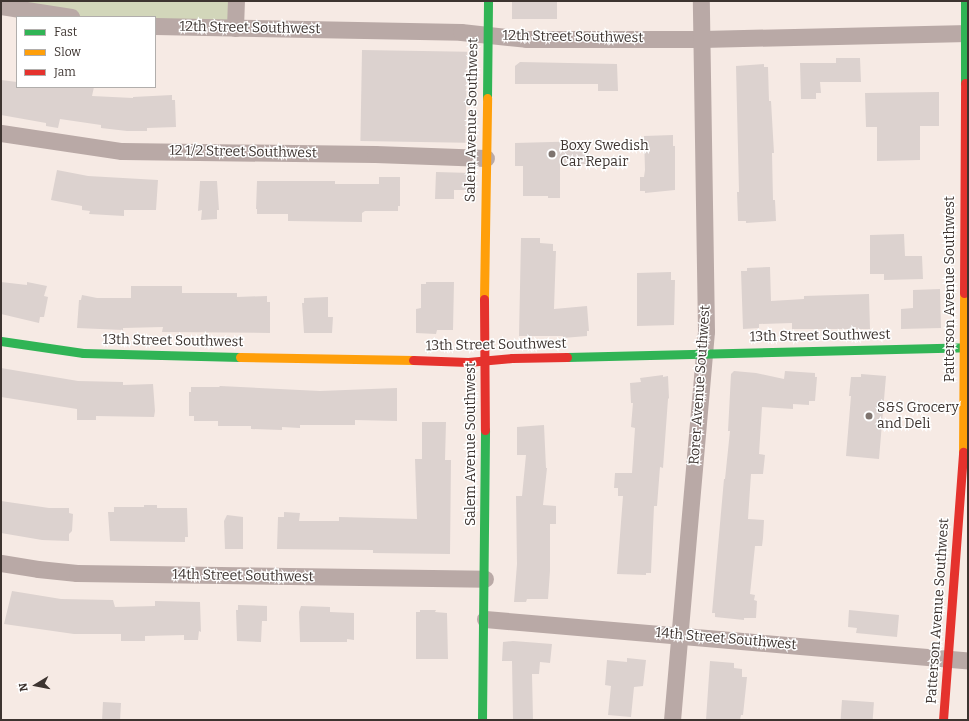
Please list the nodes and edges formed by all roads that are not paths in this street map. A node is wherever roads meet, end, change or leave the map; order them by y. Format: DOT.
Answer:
graph roads {
  1 [pos="236,1"];
  2 [pos="488,1"];
  3 [pos="701,1"];
  4 [pos="965,1"];
  5 [pos="1,6"];
  6 [pos="65,16"];
  7 [pos="156,26"];
  8 [pos="236,28"];
  9 [pos="967,33"];
  10 [pos="487,35"];
  11 [pos="702,39"];
  12 [pos="1,133"];
  13 [pos="486,158"];
  14 [pos="1,341"];
  15 [pos="966,347"];
  16 [pos="704,353"];
  17 [pos="485,360"];
  18 [pos="968,462"];
  19 [pos="962,475"];
  20 [pos="1,563"];
  21 [pos="485,578"];
  22 [pos="485,619"];
  23 [pos="679,635"];
  24 [pos="949,658"];
  25 [pos="968,660"];
  26 [pos="482,720"];
  27 [pos="672,720"];
  28 [pos="943,720"];
  1 -- 8 [label="street"];
  2 -- 10 [label="street, Salem Avenue Southwest"];
  3 -- 11 [label="street, Rorer Avenue Southwest"];
  4 -- 9 [label="street, Patterson Avenue Southwest"];
  5 -- 6 [label="street"];
  7 -- 8 [label="street, 12th Street Southwest"];
  8 -- 10 [label="street, 12th Street Southwest"];
  9 -- 11 [label="street, 12th Street Southwest"];
  9 -- 15 [label="street, Patterson Avenue Southwest"];
  10 -- 11 [label="street, 12th Street Southwest"];
  10 -- 13 [label="street, Salem Avenue Southwest"];
  11 -- 16 [label="street, Rorer Avenue Southwest"];
  12 -- 13 [label="street, 12 1/2 Street Southwest"];
  13 -- 17 [label="street, Salem Avenue Southwest"];
  14 -- 17 [label="street, 13th Street Southwest"];
  15 -- 16 [label="street, 13th Street Southwest"];
  15 -- 19 [label="street, Patterson Avenue Southwest"];
  16 -- 17 [label="street, 13th Street Southwest"];
  16 -- 23 [label="street, Rorer Avenue Southwest"];
  17 -- 21 [label="street, Salem Avenue Southwest"];
  18 -- 19 [label="street"];
  19 -- 24 [label="street, Patterson Avenue Southwest"];
  20 -- 21 [label="street, 14th Street Southwest"];
  21 -- 22 [label="street, Salem Avenue Southwest"];
  22 -- 23 [label="street, 14th Street Southwest"];
  22 -- 26 [label="street, Salem Avenue Southwest"];
  23 -- 24 [label="street, 14th Street Southwest"];
  23 -- 27 [label="street, Rorer Avenue Southwest"];
  24 -- 25 [label="street, 14th Street Southwest"];
  24 -- 28 [label="street, Patterson Avenue Southwest"];
}
